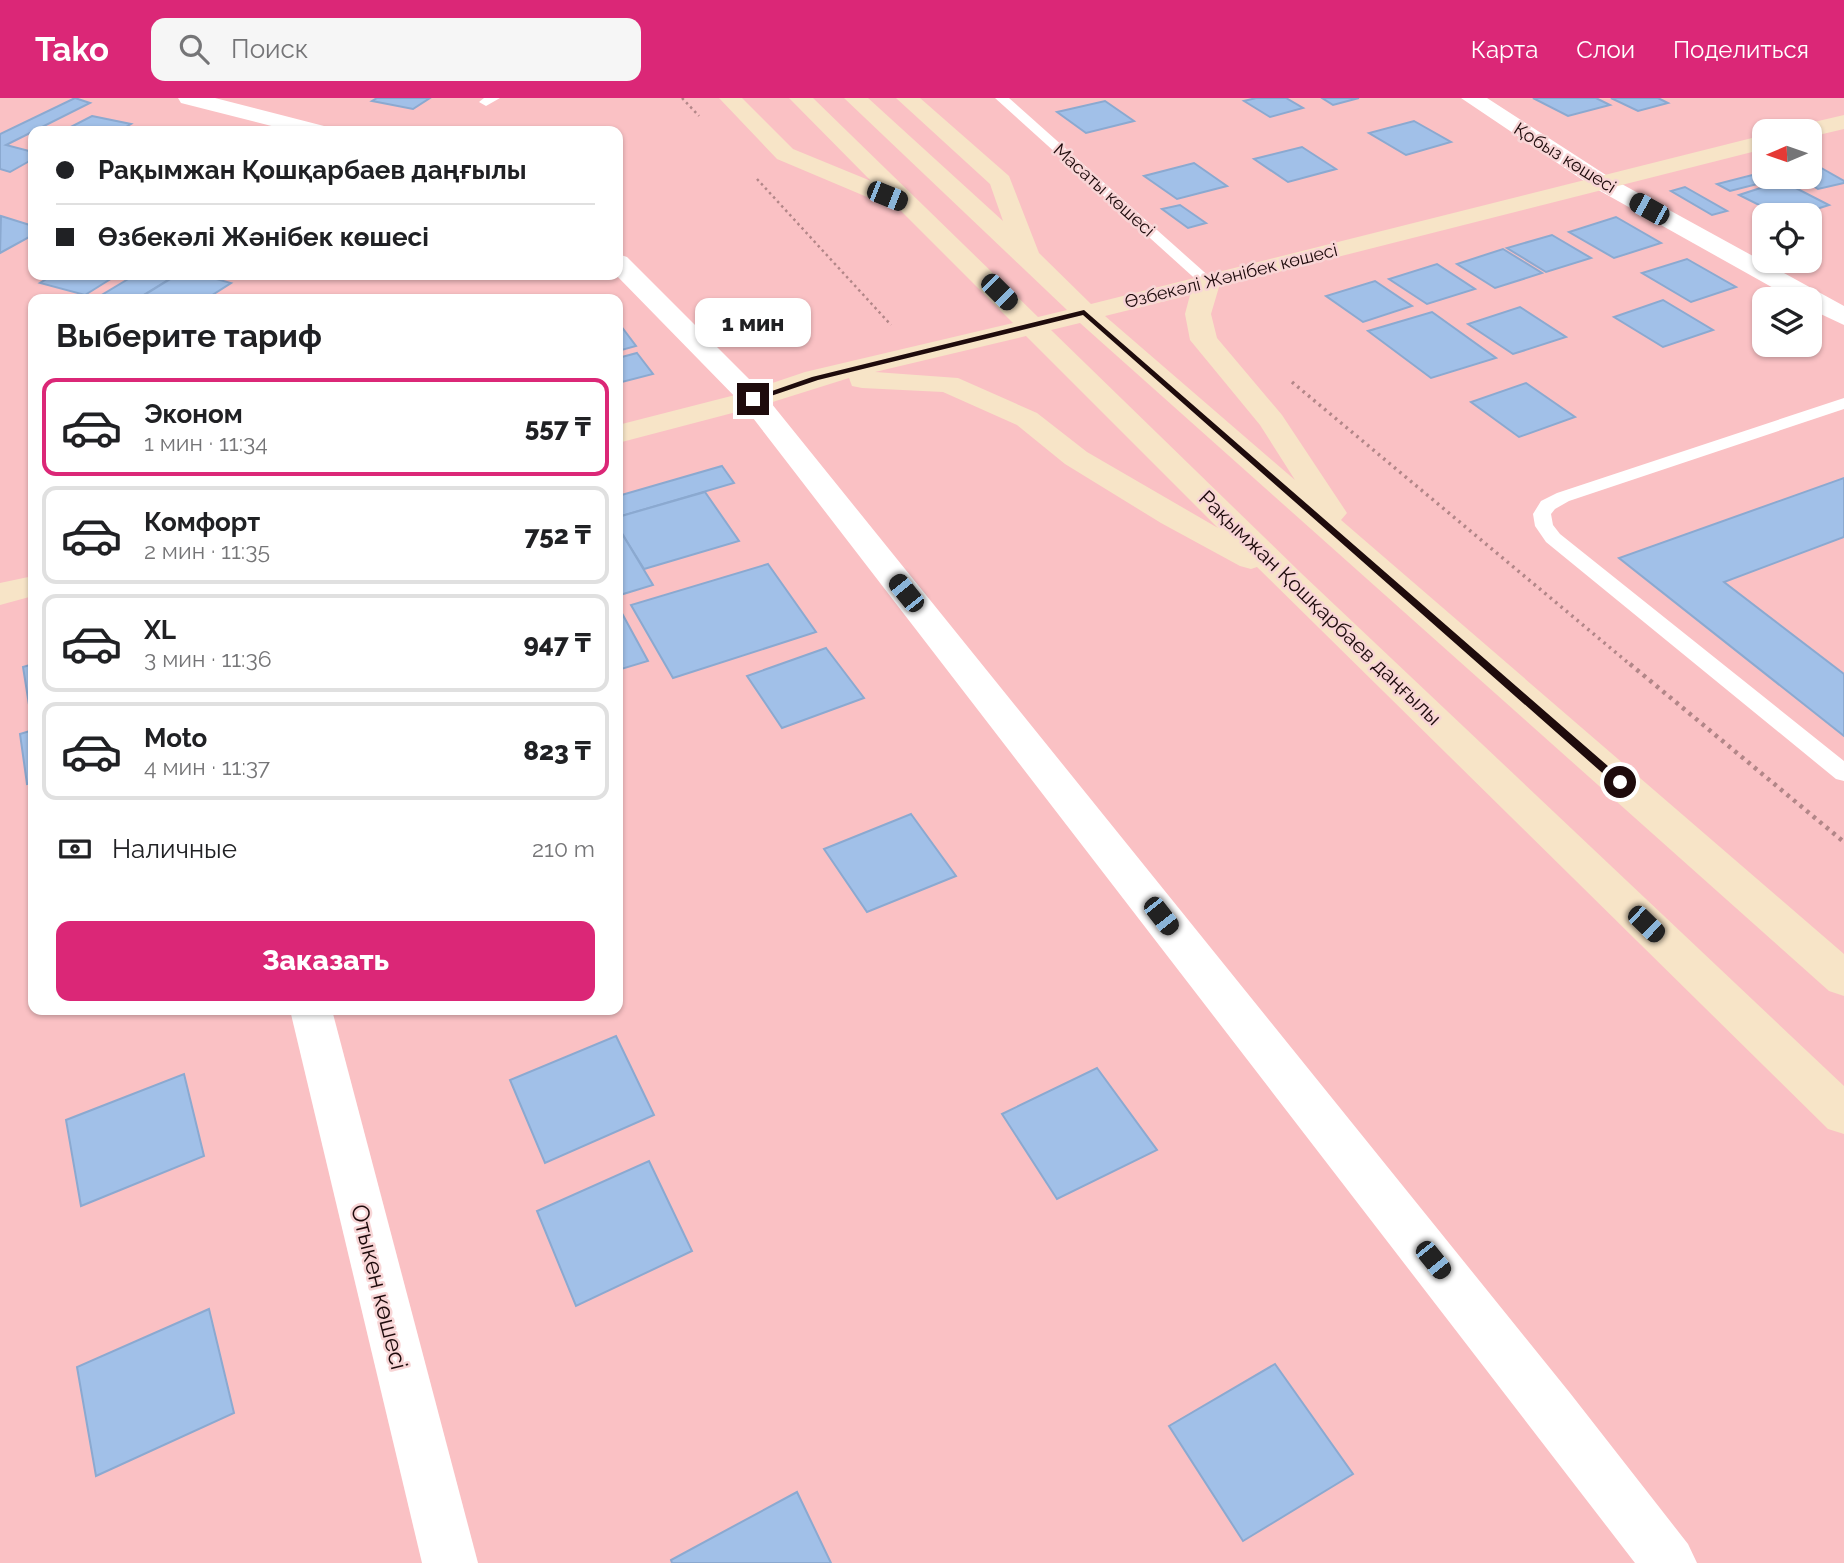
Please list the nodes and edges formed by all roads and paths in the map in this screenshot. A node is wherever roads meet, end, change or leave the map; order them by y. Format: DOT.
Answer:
graph roads {
  1 [pos="189,98"];
  2 [pos="682,98"];
  3 [pos="730,98"];
  4 [pos="800,98"];
  5 [pos="855,98"];
  6 [pos="907,98"];
  7 [pos="1001,98"];
  8 [pos="1472,98"];
  9 [pos="701,118"];
  10 [pos="1844,122"];
  11 [pos="297,126"];
  12 [pos="1822,127"];
  13 [pos="1752,145"];
  14 [pos="757,180"];
  15 [pos="1601,182"];
  16 [pos="912,207"];
  17 [pos="1029,258"];
  18 [pos="623,267"];
  19 [pos="1207,282"];
  20 [pos="1084,313"];
  21 [pos="1844,317"];
  22 [pos="1034,326"];
  23 [pos="917,354"];
  24 [pos="815,378"];
  25 [pos="1291,381"];
  26 [pos="753,399"];
  27 [pos="1844,403"];
  28 [pos="623,433"];
  29 [pos="1355,550"];
  30 [pos="1289,580"];
  31 [pos="28,587"];
  32 [pos="0,594"];
  33 [pos="1844,773"];
  34 [pos="1844,842"];
  35 [pos="1844,979"];
  36 [pos="312,1015"];
  37 [pos="1844,1115"];
  38 [pos="450,1563"];
  39 [pos="1669,1563"];
  1 -- 11 [label="street"];
  2 -- 9 [label="path"];
  3 -- 16 [label="main road"];
  4 -- 16 [label="main road, Рақымжан Қошқарбаев даңғылы"];
  5 -- 17 [label="main road"];
  6 -- 17 [label="main road"];
  7 -- 19 [label="lane, Масаты көшесі"];
  8 -- 15 [label="street, Қобыз көшесі"];
  10 -- 12 [label="main road"];
  13 -- 15 [label="main road, Өзбекәлі Жәнібек көшесі"];
  14 -- 23 [label="path"];
  15 -- 19 [label="main road, Өзбекәлі Жәнібек көшесі"];
  15 -- 21 [label="street, Қобыз көшесі"];
  16 -- 22 [label="main road, Рақымжан Қошқарбаев даңғылы"];
  17 -- 20 [label="main road"];
  18 -- 26 [label="street"];
  19 -- 20 [label="main road, Өзбекәлі Жәнібек көшесі"];
  19 -- 29 [label="main road"];
  20 -- 22 [label="main road, Өзбекәлі Жәнібек көшесі"];
  20 -- 29 [label="main road"];
  22 -- 23 [label="main road, Өзбекәлі Жәнібек көшесі"];
  22 -- 30 [label="main road, Рақымжан Қошқарбаев даңғылы"];
  23 -- 24 [label="main road, Өзбекәлі Жәнібек көшесі"];
  24 -- 26 [label="main road, Өзбекәлі Жәнібек көшесі"];
  24 -- 30 [label="main road"];
  25 -- 34 [label="path"];
  26 -- 28 [label="main road, Өзбекәлі Жәнібек көшесі"];
  26 -- 39 [label="street"];
  27 -- 33 [label="lane"];
  29 -- 35 [label="main road"];
  30 -- 37 [label="main road, Рақымжан Қошқарбаев даңғылы"];
  31 -- 32 [label="main road"];
  36 -- 38 [label="street, Отыкен көшесі"];
}
